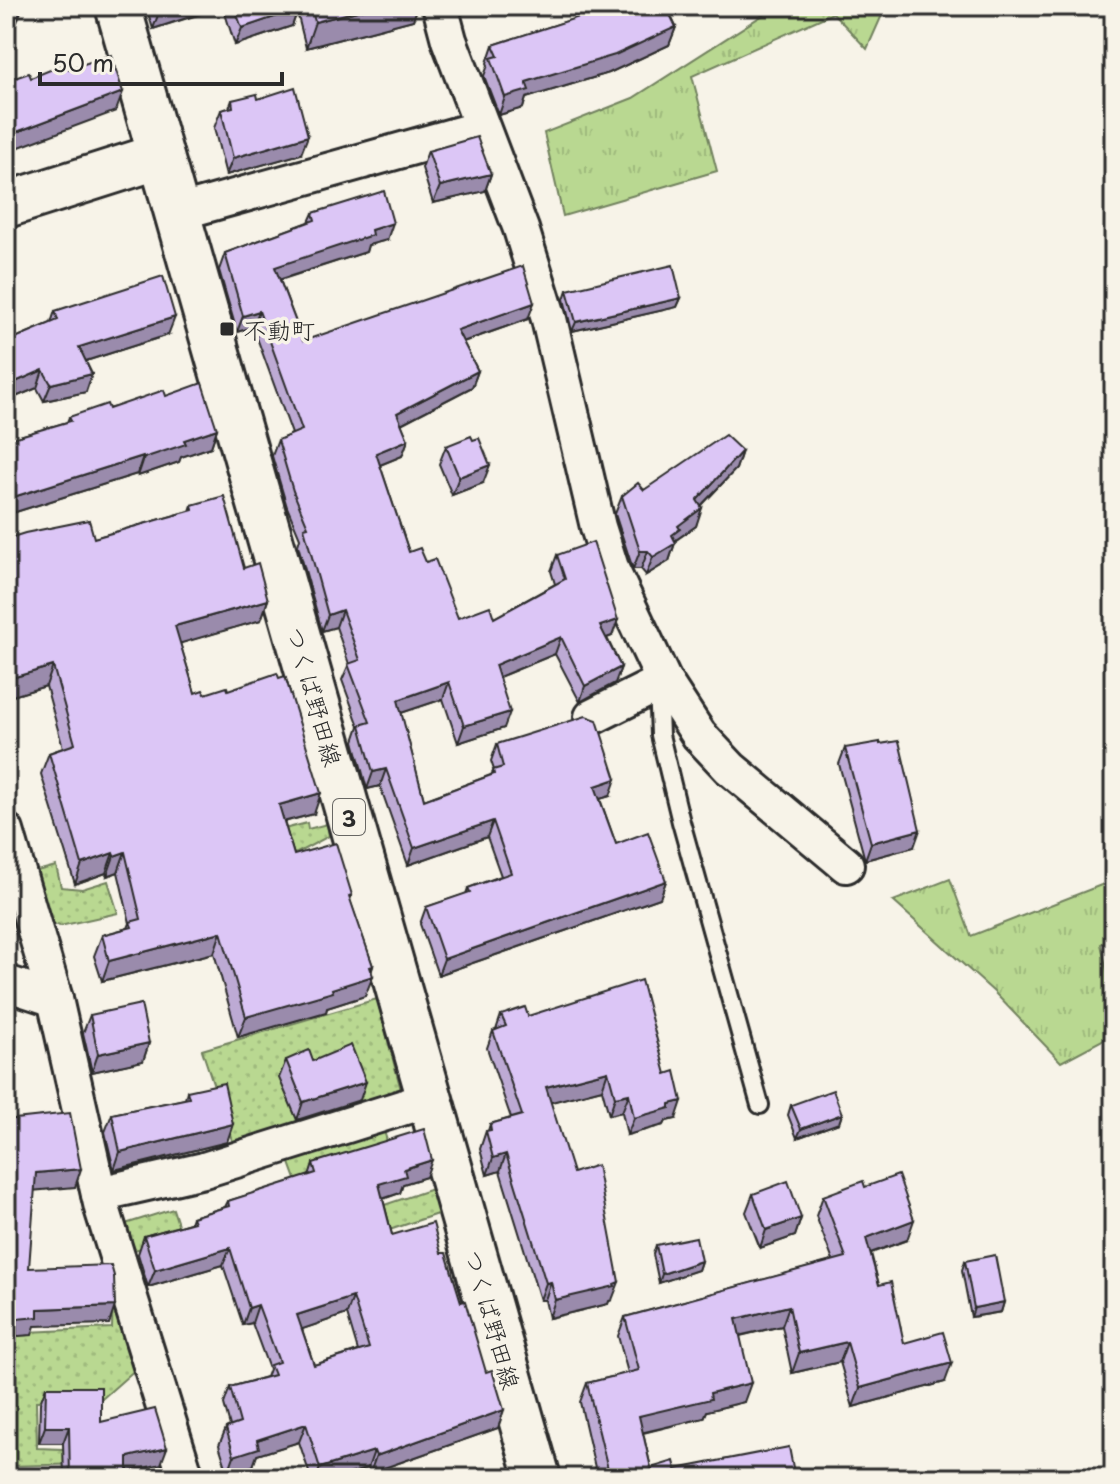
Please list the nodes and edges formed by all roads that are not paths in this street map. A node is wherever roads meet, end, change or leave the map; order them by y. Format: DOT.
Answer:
graph roads {
  1 [pos="118,6"];
  2 [pos="440,6"];
  3 [pos="481,128"];
  4 [pos="160,156"];
  5 [pos="6,205"];
  6 [pos="177,213"];
  7 [pos="661,683"];
  8 [pos="592,717"];
  9 [pos="6,831"];
  10 [pos="846,865"];
  11 [pos="6,983"];
  12 [pos="55,999"];
  13 [pos="430,1099"];
  14 [pos="760,1105"];
  15 [pos="99,1194"];
  16 [pos="186,1478"];
  17 [pos="538,1478"];
  1 -- 4 [label="main road, つくば野田線 / 3"];
  2 -- 3 [label="street"];
  3 -- 6 [label="street"];
  3 -- 7 [label="street"];
  4 -- 5 [label="main road"];
  4 -- 6 [label="main road, つくば野田線 / 3"];
  6 -- 13 [label="main road, つくば野田線 / 3"];
  7 -- 8 [label="street"];
  7 -- 10 [label="street"];
  7 -- 14 [label="lane"];
  9 -- 12 [label="street"];
  11 -- 12 [label="street"];
  12 -- 15 [label="street"];
  13 -- 15 [label="street"];
  13 -- 17 [label="main road, つくば野田線 / 3"];
  15 -- 16 [label="street"];
}
